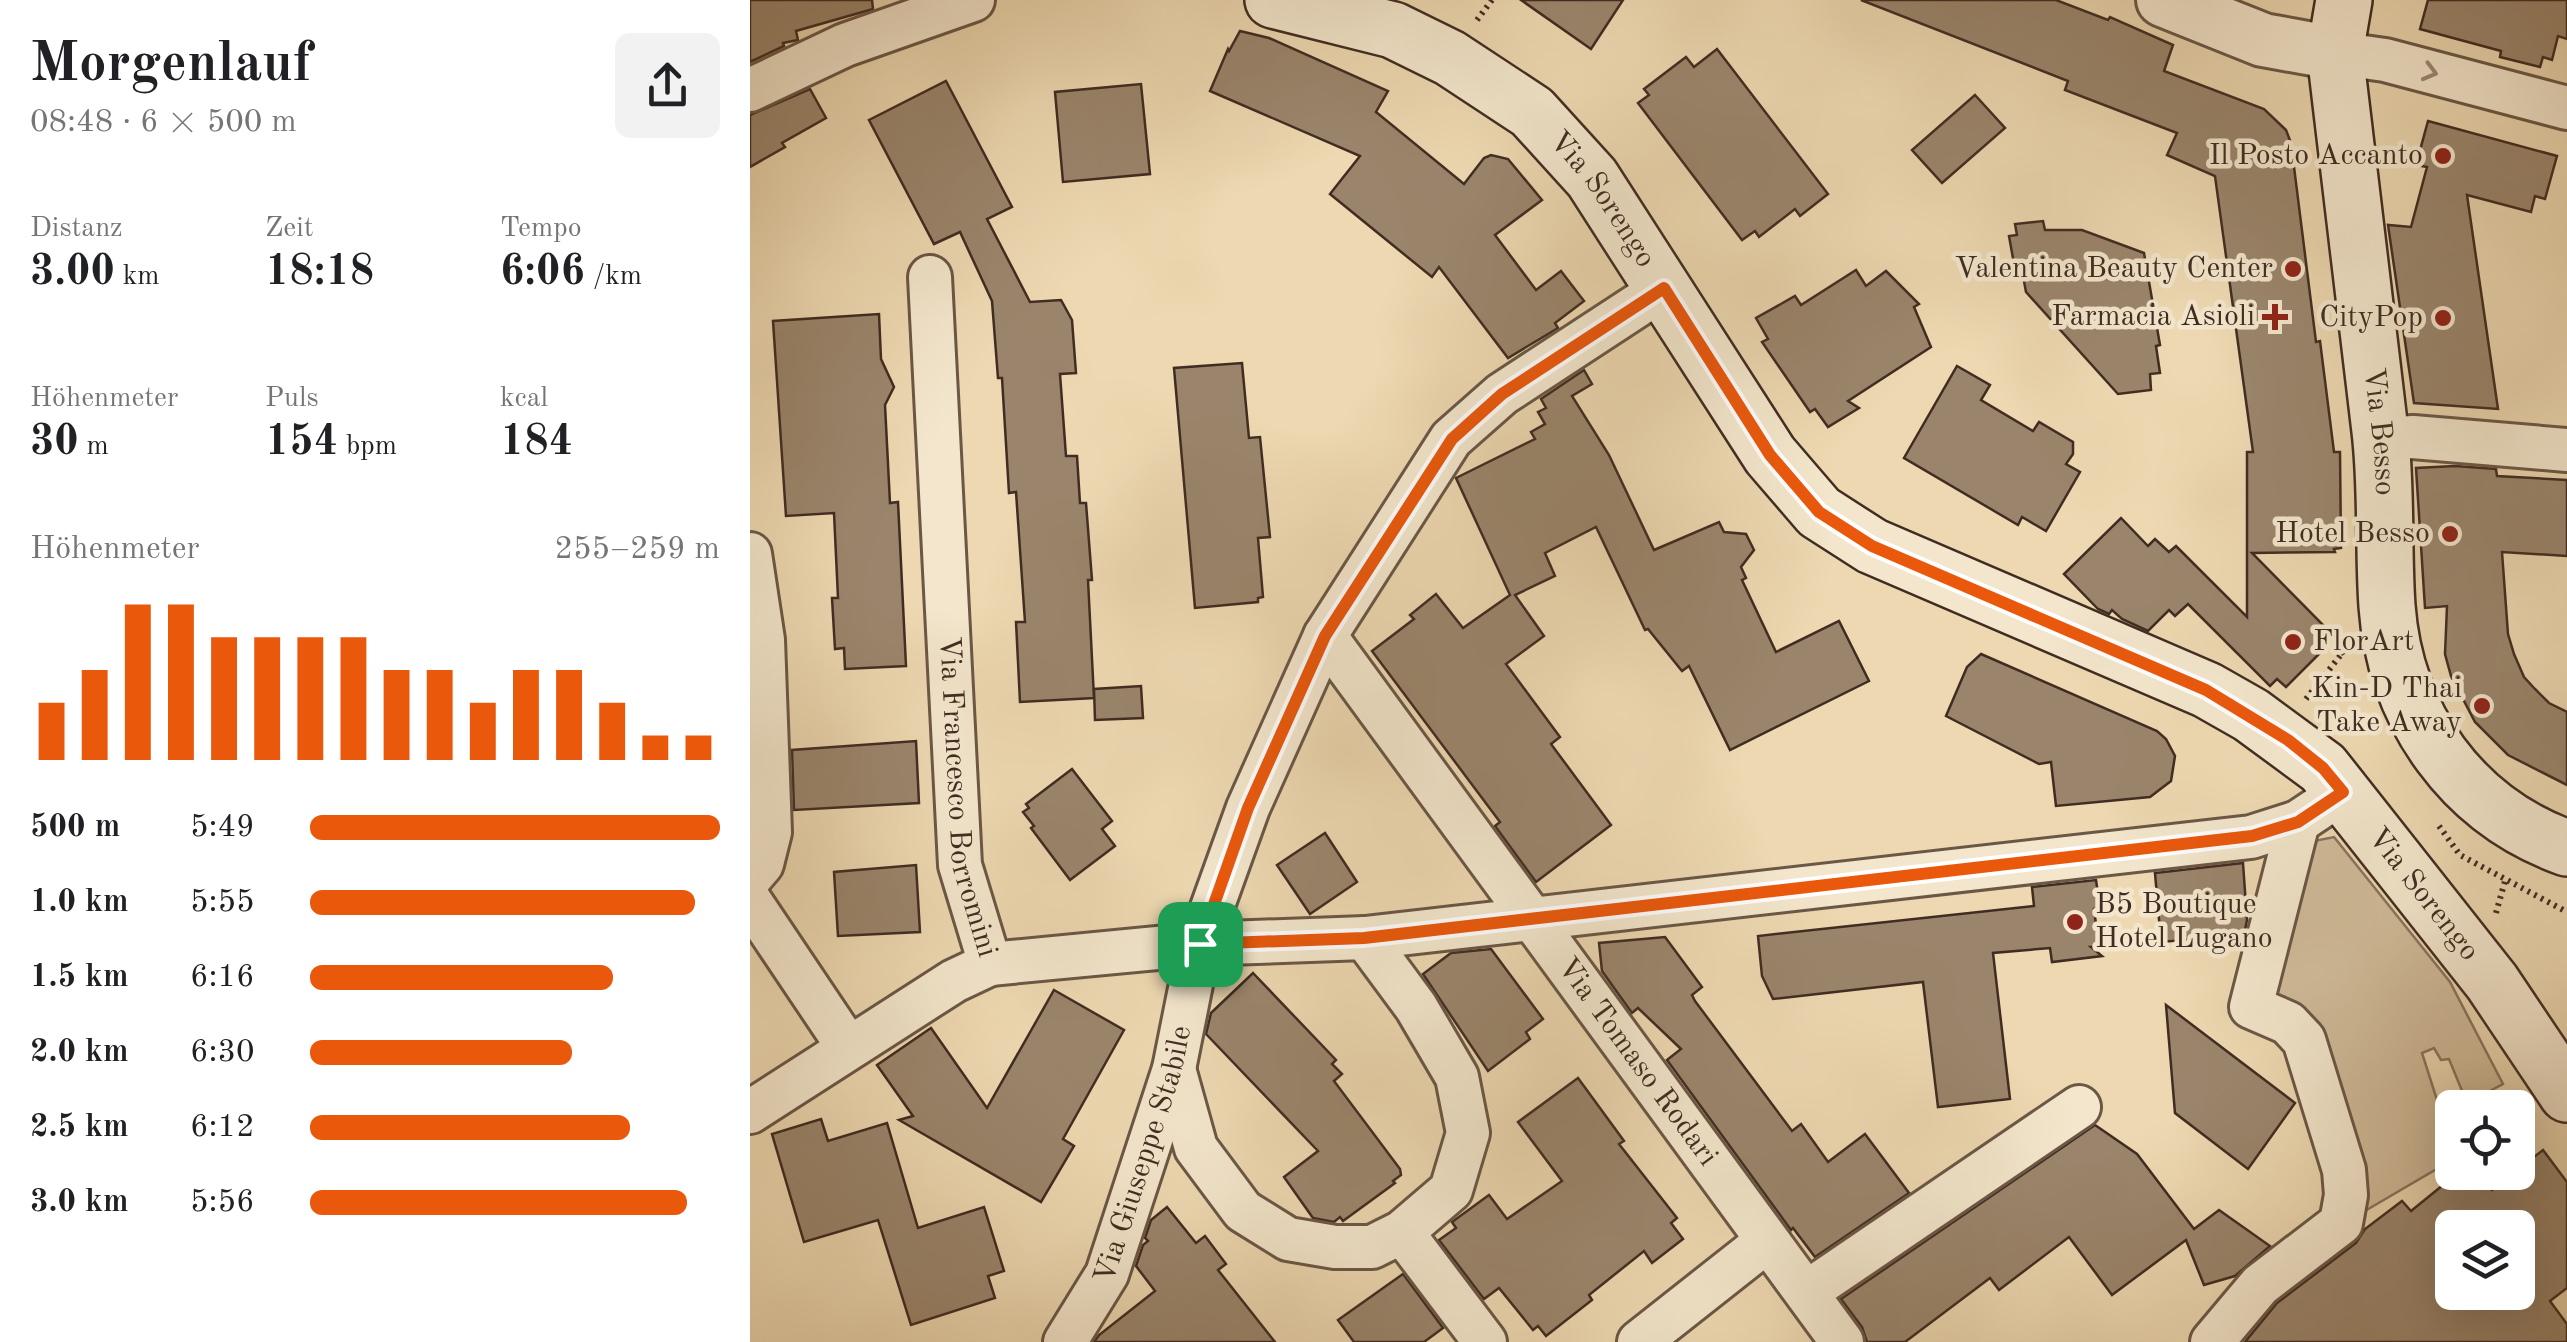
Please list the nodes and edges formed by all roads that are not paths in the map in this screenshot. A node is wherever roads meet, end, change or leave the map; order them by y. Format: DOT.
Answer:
graph roads {
  1 [pos="973,0"];
  2 [pos="1273,0"];
  3 [pos="2163,0"];
  4 [pos="2344,0"];
  5 [pos="2335,53"];
  6 [pos="750,90"];
  7 [pos="2567,108"];
  8 [pos="930,278"];
  9 [pos="1664,288"];
  10 [pos="2381,439"];
  11 [pos="2567,450"];
  12 [pos="750,554"];
  13 [pos="1325,636"];
  14 [pos="2343,792"];
  15 [pos="2298,822"];
  16 [pos="2567,848"];
  17 [pos="750,878"];
  18 [pos="750,901"];
  19 [pos="1531,921"];
  20 [pos="1364,938"];
  21 [pos="1200,944"];
  22 [pos="990,964"];
  23 [pos="848,1047"];
  24 [pos="1174,1069"];
  25 [pos="2567,1094"];
  26 [pos="2078,1106"];
  27 [pos="750,1112"];
  28 [pos="1402,1232"];
  29 [pos="1766,1241"];
  30 [pos="1807,1292"];
  31 [pos="1065,1342"];
  32 [pos="1485,1342"];
  33 [pos="1639,1342"];
  34 [pos="1842,1342"];
  35 [pos="2212,1342"];
  1 -- 6 [label="street"];
  2 -- 9 [label="main road, Via Sorengo"];
  3 -- 5 [label="street"];
  4 -- 5 [label="main road, Via Besso"];
  5 -- 7 [label="street, one-way"];
  5 -- 10 [label="main road, Via Besso"];
  8 -- 22 [label="street, Via Francesco Borromini"];
  9 -- 13 [label="street, Via Giuseppe Stabile"];
  9 -- 14 [label="main road, Via Sorengo"];
  10 -- 11 [label="street"];
  10 -- 16 [label="main road, Via Besso"];
  12 -- 17 [label="street"];
  13 -- 19 [label="street, Via Tomaso Rodari"];
  13 -- 21 [label="street, Via Giuseppe Stabile"];
  14 -- 15 [label="street, Via Francesco Borromini"];
  14 -- 25 [label="main road, Via Sorengo"];
  15 -- 19 [label="street, Via Francesco Borromini"];
  15 -- 35 [label="street"];
  18 -- 23 [label="street"];
  19 -- 20 [label="street, Via Francesco Borromini"];
  19 -- 29 [label="street, Via Tomaso Rodari"];
  20 -- 21 [label="street, Via Francesco Borromini"];
  20 -- 28 [label="street"];
  21 -- 22 [label="street, Via Francesco Borromini"];
  21 -- 24 [label="street, Via Giuseppe Stabile"];
  22 -- 23 [label="street"];
  23 -- 27 [label="street"];
  24 -- 28 [label="street"];
  24 -- 31 [label="street, Via Giuseppe Stabile"];
  26 -- 30 [label="street"];
  28 -- 32 [label="street"];
  29 -- 30 [label="street, Via Tomaso Rodari"];
  29 -- 33 [label="street"];
  30 -- 34 [label="street, Via Tomaso Rodari"];
}
